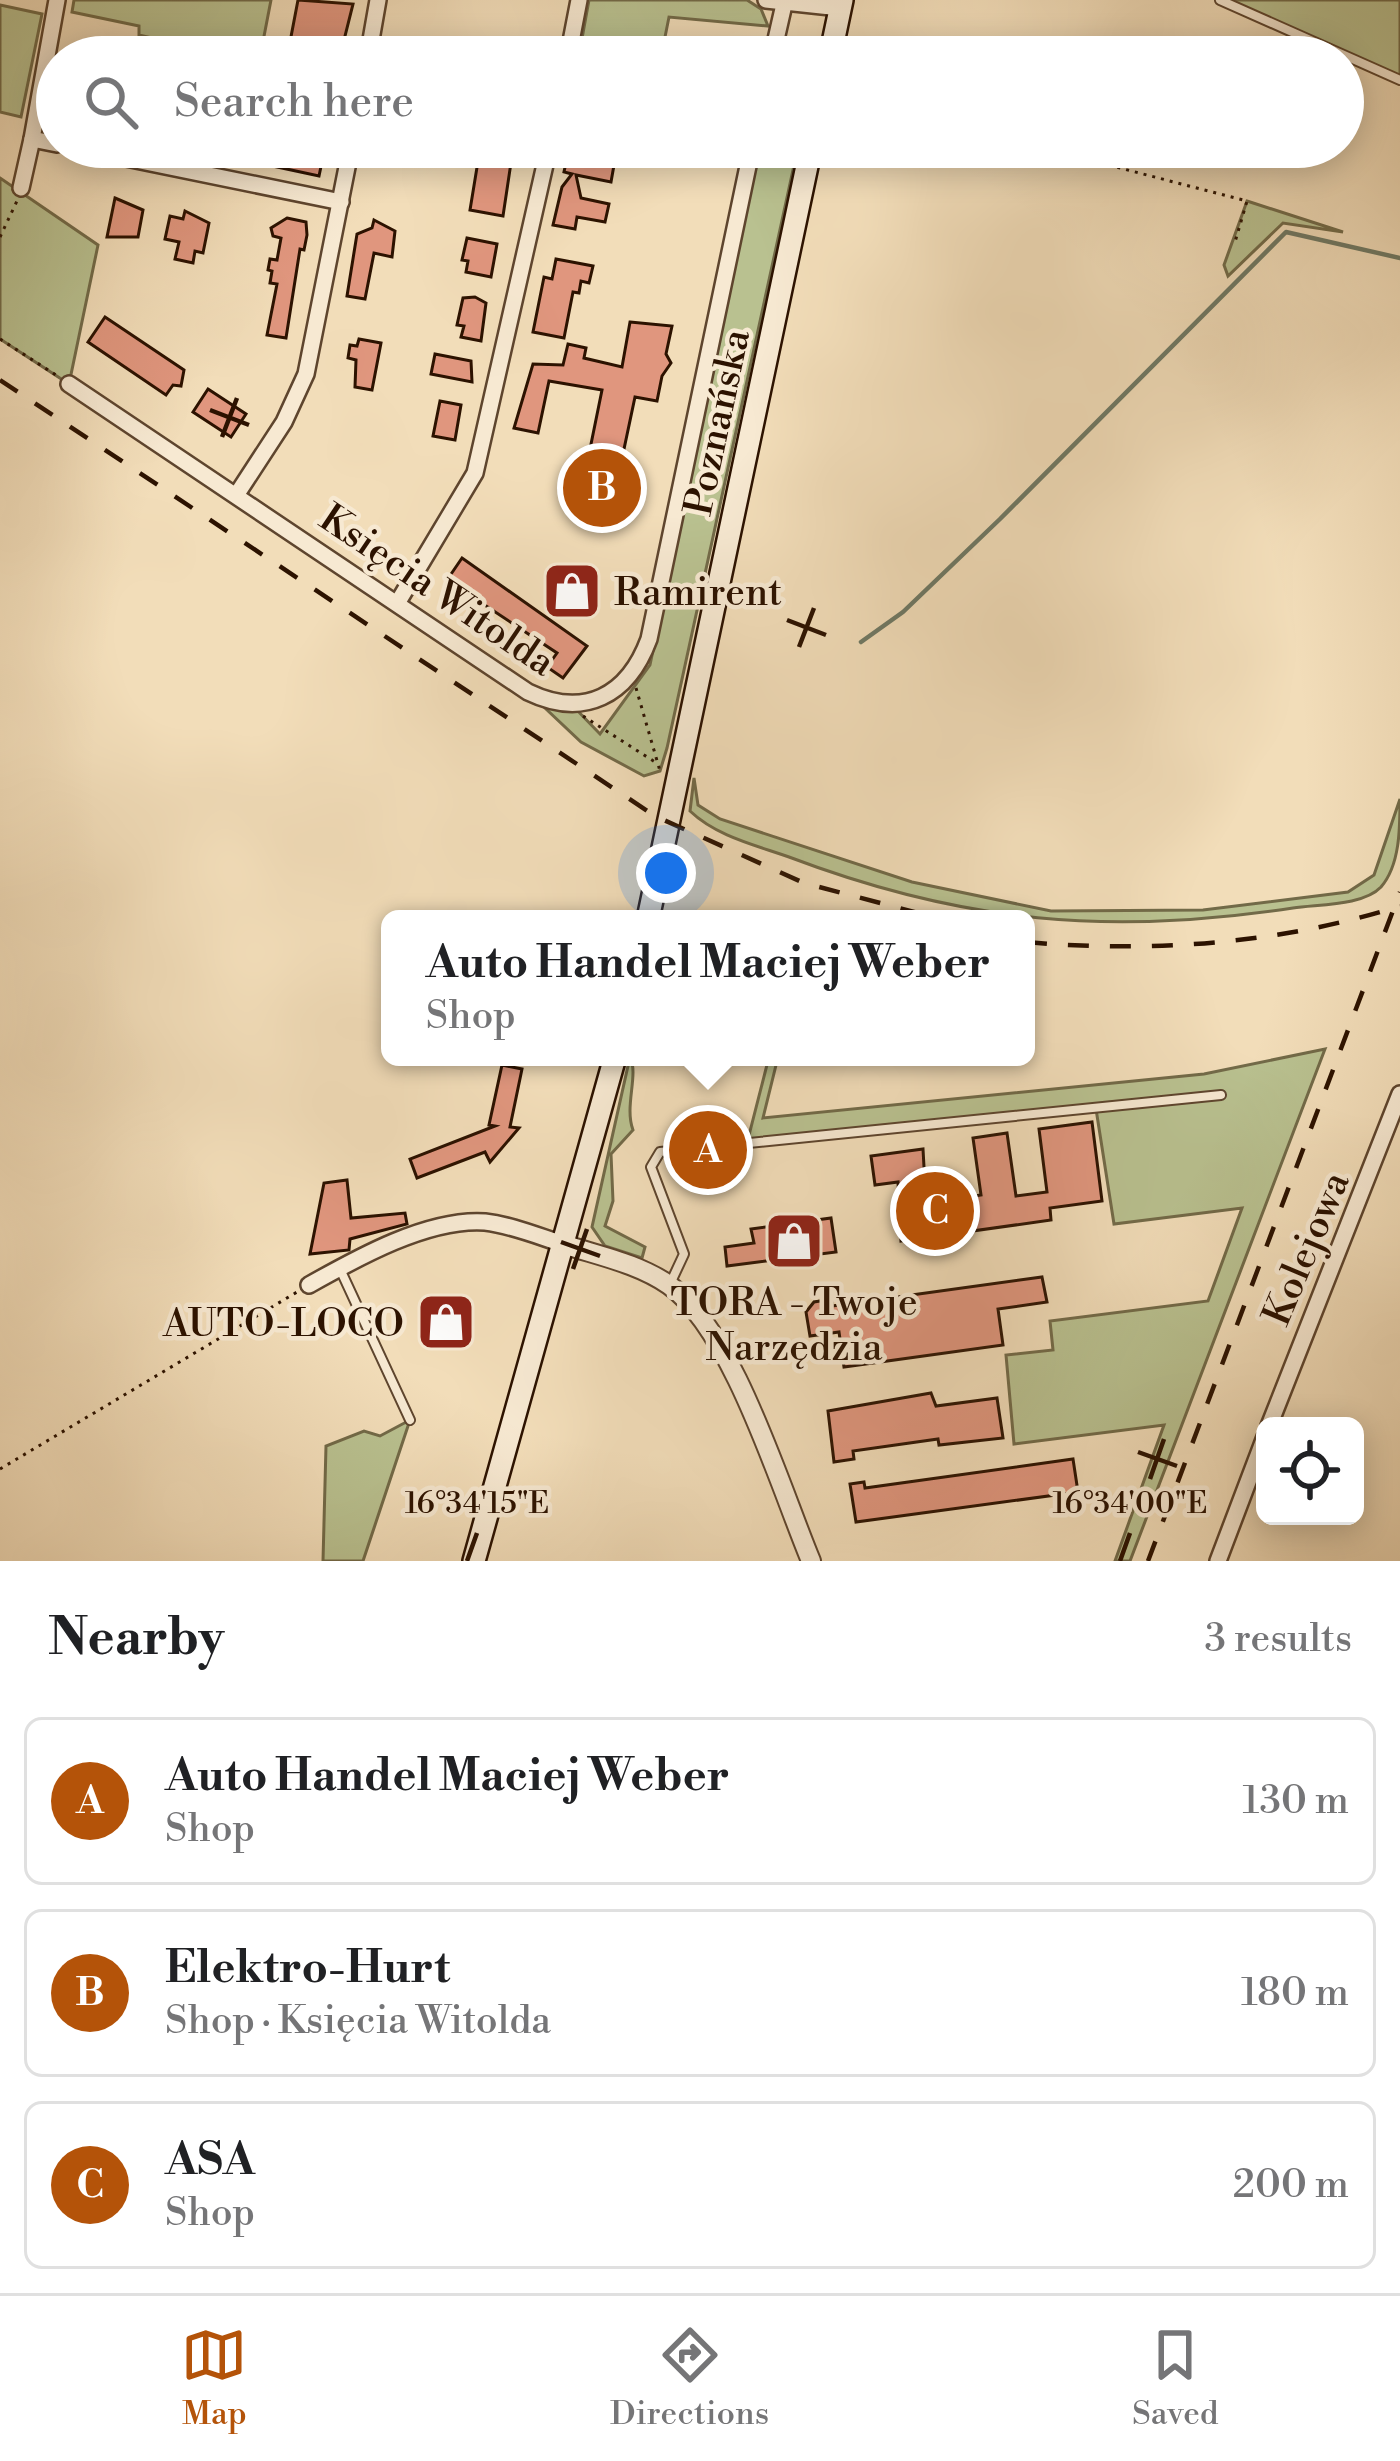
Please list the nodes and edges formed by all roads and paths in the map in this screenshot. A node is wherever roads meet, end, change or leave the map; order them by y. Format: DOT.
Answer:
graph roads {
  1 [pos="57,0"];
  2 [pos="378,0"];
  3 [pos="579,0"];
  4 [pos="766,0"];
  5 [pos="1220,0"];
  6 [pos="785,1"];
  7 [pos="841,4"];
  8 [pos="51,36"];
  9 [pos="372,36"];
  10 [pos="572,36"];
  11 [pos="777,36"];
  12 [pos="834,36"];
  13 [pos="1301,36"];
  14 [pos="1364,64"];
  15 [pos="1400,80"];
  16 [pos="36,117"];
  17 [pos="32,139"];
  18 [pos="36,140"];
  19 [pos="175,168"];
  20 [pos="347,168"];
  21 [pos="544,168"];
  22 [pos="748,168"];
  23 [pos="807,168"];
  24 [pos="1120,168"];
  25 [pos="21,188"];
  26 [pos="341,202"];
  27 [pos="0,237"];
  28 [pos="1235,242"];
  29 [pos="0,339"];
  30 [pos="69,384"];
  31 [pos="237,494"];
  32 [pos="398,602"];
  33 [pos="632,675"];
  34 [pos="570,705"];
  35 [pos="656,763"];
  36 [pos="673,800"];
  37 [pos="649,910"];
  38 [pos="613,1066"];
  39 [pos="1400,1094"];
  40 [pos="1221,1095"];
  41 [pos="566,1245"];
  42 [pos="339,1268"];
  43 [pos="309,1285"];
  44 [pos="670,1286"];
  45 [pos="1273,1417"];
  46 [pos="410,1420"];
  47 [pos="1256,1461"];
  48 [pos="0,1469"];
  49 [pos="474,1561"];
  50 [pos="811,1561"];
  51 [pos="1218,1561"];
  1 -- 8 [label="street"];
  2 -- 9 [label="street"];
  3 -- 10 [label="street"];
  4 -- 6 [label="street"];
  5 -- 13 [label="lane"];
  6 -- 7 [label="street"];
  6 -- 11 [label="street"];
  7 -- 12 [label="main road"];
  14 -- 15 [label="lane"];
  16 -- 17 [label="street"];
  17 -- 18 [label="street"];
  17 -- 25 [label="street"];
  19 -- 26 [label="street"];
  20 -- 26 [label="street"];
  21 -- 32 [label="street"];
  22 -- 33 [label="street"];
  23 -- 36 [label="main road, Poznańska"];
  24 -- 28 [label="path"];
  25 -- 27 [label="path"];
  26 -- 31 [label="street"];
  29 -- 30 [label="path"];
  30 -- 31 [label="street, Księcia Witolda"];
  31 -- 32 [label="street, Księcia Witolda"];
  32 -- 34 [label="street, Księcia Witolda"];
  33 -- 34 [label="street, Księcia Witolda"];
  33 -- 35 [label="path"];
  34 -- 35 [label="path"];
  35 -- 36 [label="path"];
  36 -- 37 [label="main road, Poznańska"];
  38 -- 41 [label="main road"];
  39 -- 45 [label="street, Kolejowa"];
  40 -- 44 [label="lane"];
  41 -- 42 [label="street"];
  41 -- 44 [label="street"];
  41 -- 49 [label="main road"];
  42 -- 43 [label="street"];
  42 -- 46 [label="lane"];
  43 -- 48 [label="path"];
  44 -- 50 [label="street"];
  47 -- 51 [label="street"];
}
